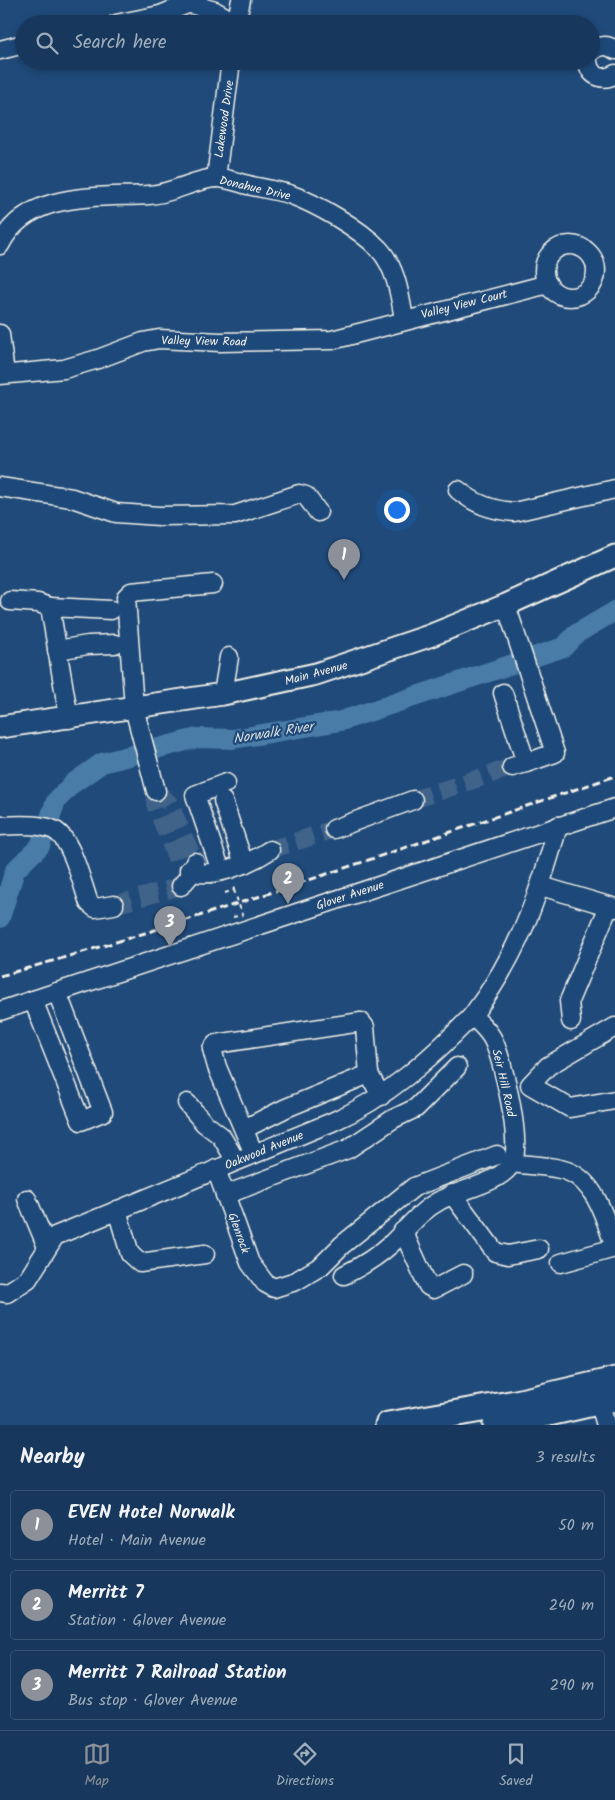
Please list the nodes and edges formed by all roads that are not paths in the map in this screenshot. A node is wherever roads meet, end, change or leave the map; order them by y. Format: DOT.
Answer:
graph roads {
  1 [pos="241,0"];
  2 [pos="194,2"];
  3 [pos="160,15"];
  4 [pos="222,15"];
  5 [pos="238,15"];
  6 [pos="15,46"];
  7 [pos="600,46"];
  8 [pos="0,50"];
  9 [pos="615,50"];
  10 [pos="230,70"];
  11 [pos="591,70"];
  12 [pos="615,74"];
  13 [pos="216,178"];
  14 [pos="0,245"];
  15 [pos="548,284"];
  16 [pos="404,319"];
  17 [pos="381,328"];
  18 [pos="0,334"];
  19 [pos="3,374"];
  20 [pos="0,487"];
  21 [pos="615,489"];
  22 [pos="458,490"];
  23 [pos="318,512"];
  24 [pos="615,556"];
  25 [pos="213,584"];
  26 [pos="10,601"];
  27 [pos="506,605"];
  28 [pos="50,607"];
  29 [pos="112,610"];
  30 [pos="115,644"];
  31 [pos="58,650"];
  32 [pos="229,657"];
  33 [pos="503,693"];
  34 [pos="223,694"];
  35 [pos="134,708"];
  36 [pos="69,719"];
  37 [pos="0,727"];
  38 [pos="226,784"];
  39 [pos="156,791"];
  40 [pos="413,800"];
  41 [pos="223,801"];
  42 [pos="615,808"];
  43 [pos="0,826"];
  44 [pos="558,826"];
  45 [pos="334,829"];
  46 [pos="270,850"];
  47 [pos="244,864"];
  48 [pos="221,871"];
  49 [pos="189,872"];
  50 [pos="541,886"];
  51 [pos="114,905"];
  52 [pos="612,907"];
  53 [pos="57,992"];
  54 [pos="33,1000"];
  55 [pos="0,1011"];
  56 [pos="472,1016"];
  57 [pos="571,1021"];
  58 [pos="615,1028"];
  59 [pos="457,1067"];
  60 [pos="369,1074"];
  61 [pos="530,1085"];
  62 [pos="507,1089"];
  63 [pos="382,1096"];
  64 [pos="615,1100"];
  65 [pos="187,1104"];
  66 [pos="244,1129"];
  67 [pos="254,1154"];
  68 [pos="505,1159"];
  69 [pos="236,1161"];
  70 [pos="216,1169"];
  71 [pos="452,1194"];
  72 [pos="225,1195"];
  73 [pos="27,1198"];
  74 [pos="117,1210"];
  75 [pos="404,1231"];
  76 [pos="344,1243"];
  77 [pos="540,1249"];
  78 [pos="44,1251"];
  79 [pos="205,1254"];
  80 [pos="561,1263"];
  81 [pos="464,1274"];
  82 [pos="0,1292"];
  83 [pos="615,1380"];
  84 [pos="607,1409"];
  85 [pos="388,1425"];
  86 [pos="496,1425"];
  1 -- 5 [label="street"];
  2 -- 3 [label="street"];
  2 -- 4 [label="street"];
  6 -- 8 [label="street"];
  7 -- 9 [label="street"];
  10 -- 13 [label="street, Lakewood Drive"];
  11 -- 12 [label="street"];
  13 -- 14 [label="street, Donahue Drive"];
  13 -- 16 [label="street, Donahue Drive"];
  15 -- 16 [label="street, Valley View Court"];
  16 -- 17 [label="street, Valley View Court"];
  17 -- 19 [label="street, Valley View Road"];
  18 -- 19 [label="street"];
  20 -- 23 [label="street"];
  21 -- 22 [label="street"];
  24 -- 27 [label="main road, Main Avenue"];
  25 -- 35 [label="street"];
  26 -- 28 [label="street"];
  27 -- 33 [label="street"];
  27 -- 34 [label="main road, Main Avenue"];
  28 -- 29 [label="street"];
  28 -- 31 [label="street"];
  30 -- 31 [label="street"];
  31 -- 36 [label="street"];
  32 -- 34 [label="street"];
  34 -- 35 [label="main road, Main Avenue"];
  35 -- 36 [label="main road, Main Avenue"];
  35 -- 39 [label="street"];
  36 -- 37 [label="main road, Main Avenue"];
  38 -- 48 [label="street"];
  40 -- 45 [label="street"];
  41 -- 47 [label="street"];
  42 -- 44 [label="street, Glover Avenue"];
  43 -- 51 [label="street"];
  44 -- 50 [label="street"];
  44 -- 53 [label="street, Glover Avenue"];
  46 -- 47 [label="street"];
  47 -- 48 [label="street"];
  48 -- 49 [label="street"];
  50 -- 52 [label="street"];
  50 -- 56 [label="street"];
  52 -- 57 [label="street"];
  53 -- 54 [label="street, Glover Avenue"];
  53 -- 54 [label="street"];
  54 -- 55 [label="street, Glover Avenue"];
  56 -- 62 [label="street, Seir Hill Road"];
  56 -- 63 [label="street, Oakwood Avenue"];
  58 -- 61 [label="street"];
  59 -- 72 [label="street"];
  60 -- 63 [label="street"];
  60 -- 66 [label="street"];
  60 -- 66 [label="street"];
  61 -- 62 [label="street"];
  61 -- 64 [label="street"];
  62 -- 68 [label="street, Seir Hill Road"];
  63 -- 67 [label="street, Oakwood Avenue"];
  65 -- 69 [label="street"];
  66 -- 67 [label="street"];
  67 -- 69 [label="street, Oakwood Avenue"];
  68 -- 71 [label="street"];
  68 -- 76 [label="street"];
  68 -- 80 [label="street"];
  69 -- 70 [label="street, Oakwood Avenue"];
  70 -- 72 [label="street, Glenrock"];
  70 -- 74 [label="street, Oakwood Avenue"];
  71 -- 75 [label="street"];
  71 -- 77 [label="street"];
  72 -- 76 [label="street, Glenrock"];
  73 -- 78 [label="street"];
  74 -- 78 [label="street, Oakwood Avenue"];
  74 -- 79 [label="street"];
  75 -- 76 [label="street"];
  75 -- 81 [label="street"];
  78 -- 82 [label="street"];
  83 -- 85 [label="highway"];
  84 -- 86 [label="highway"];
}
